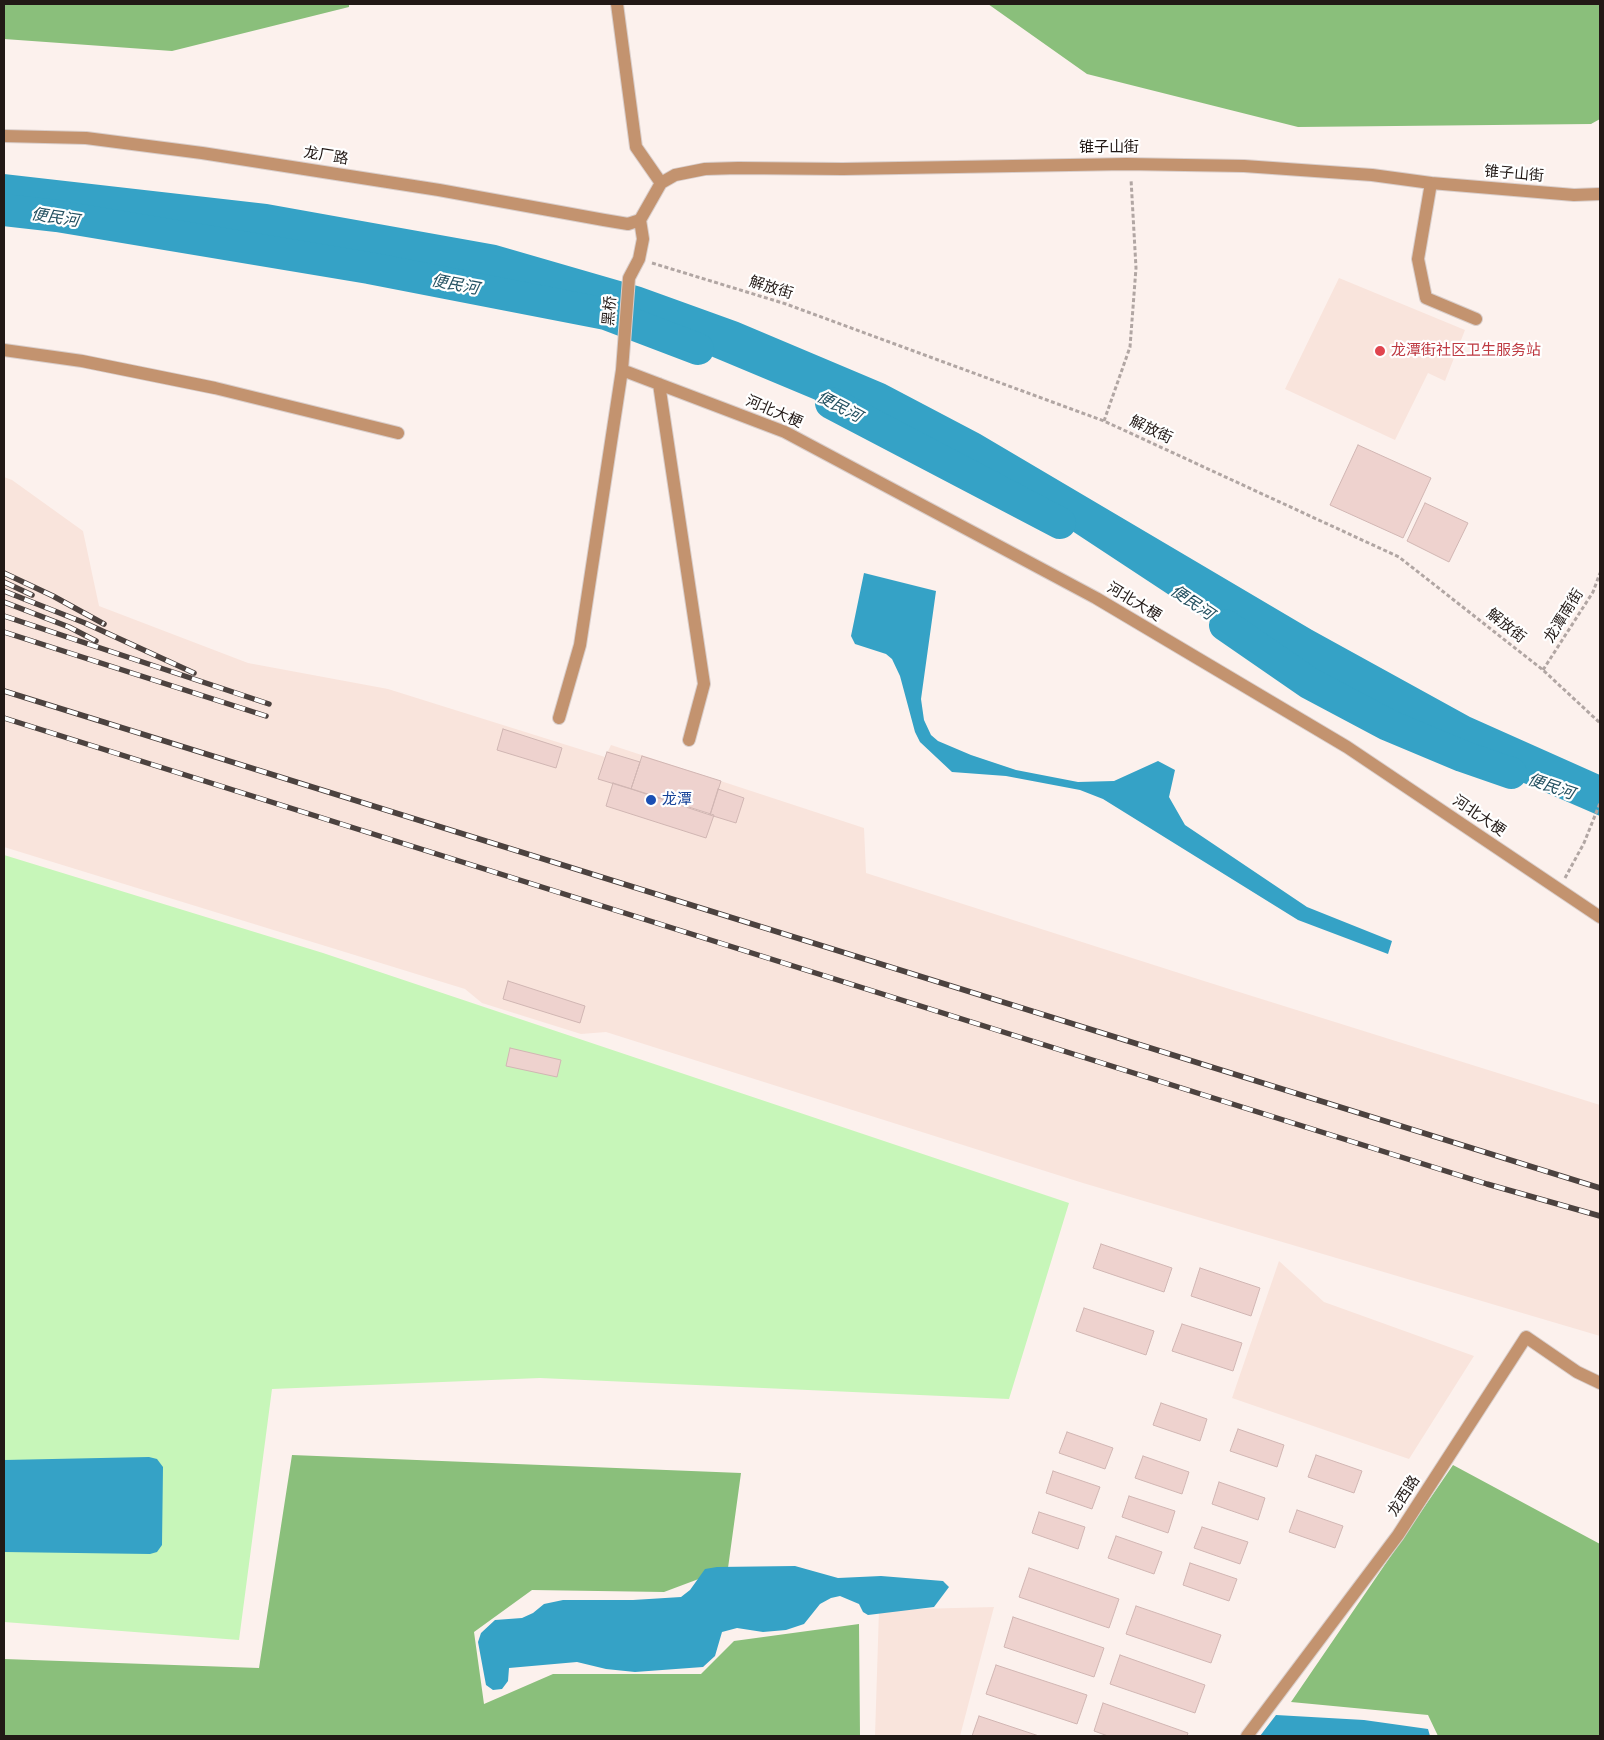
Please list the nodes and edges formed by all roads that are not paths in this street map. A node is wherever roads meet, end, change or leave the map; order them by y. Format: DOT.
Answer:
graph roads {
  1 [pos="617,4"];
  2 [pos="4,136"];
  3 [pos="661,183"];
  4 [pos="1431,183"];
  5 [pos="1600,194"];
  6 [pos="640,220"];
  7 [pos="1476,319"];
  8 [pos="4,350"];
  9 [pos="622,370"];
  10 [pos="659,384"];
  11 [pos="398,433"];
  12 [pos="560,718"];
  13 [pos="690,740"];
  14 [pos="1600,917"];
  15 [pos="1600,1383"];
  16 [pos="1247,1736"];
  1 -- 3 [label="street"];
  2 -- 6 [label="street, 龙厂路"];
  3 -- 4 [label="street, 锥子山街"];
  3 -- 6 [label="street"];
  4 -- 5 [label="street, 锥子山街"];
  4 -- 7 [label="street"];
  6 -- 9 [label="street, 黑桥"];
  8 -- 11 [label="street"];
  9 -- 10 [label="street, 河北大梗"];
  9 -- 12 [label="street, 黑桥"];
  10 -- 13 [label="street"];
  10 -- 14 [label="street, 河北大梗"];
  15 -- 16 [label="street, 龙西路"];
}
